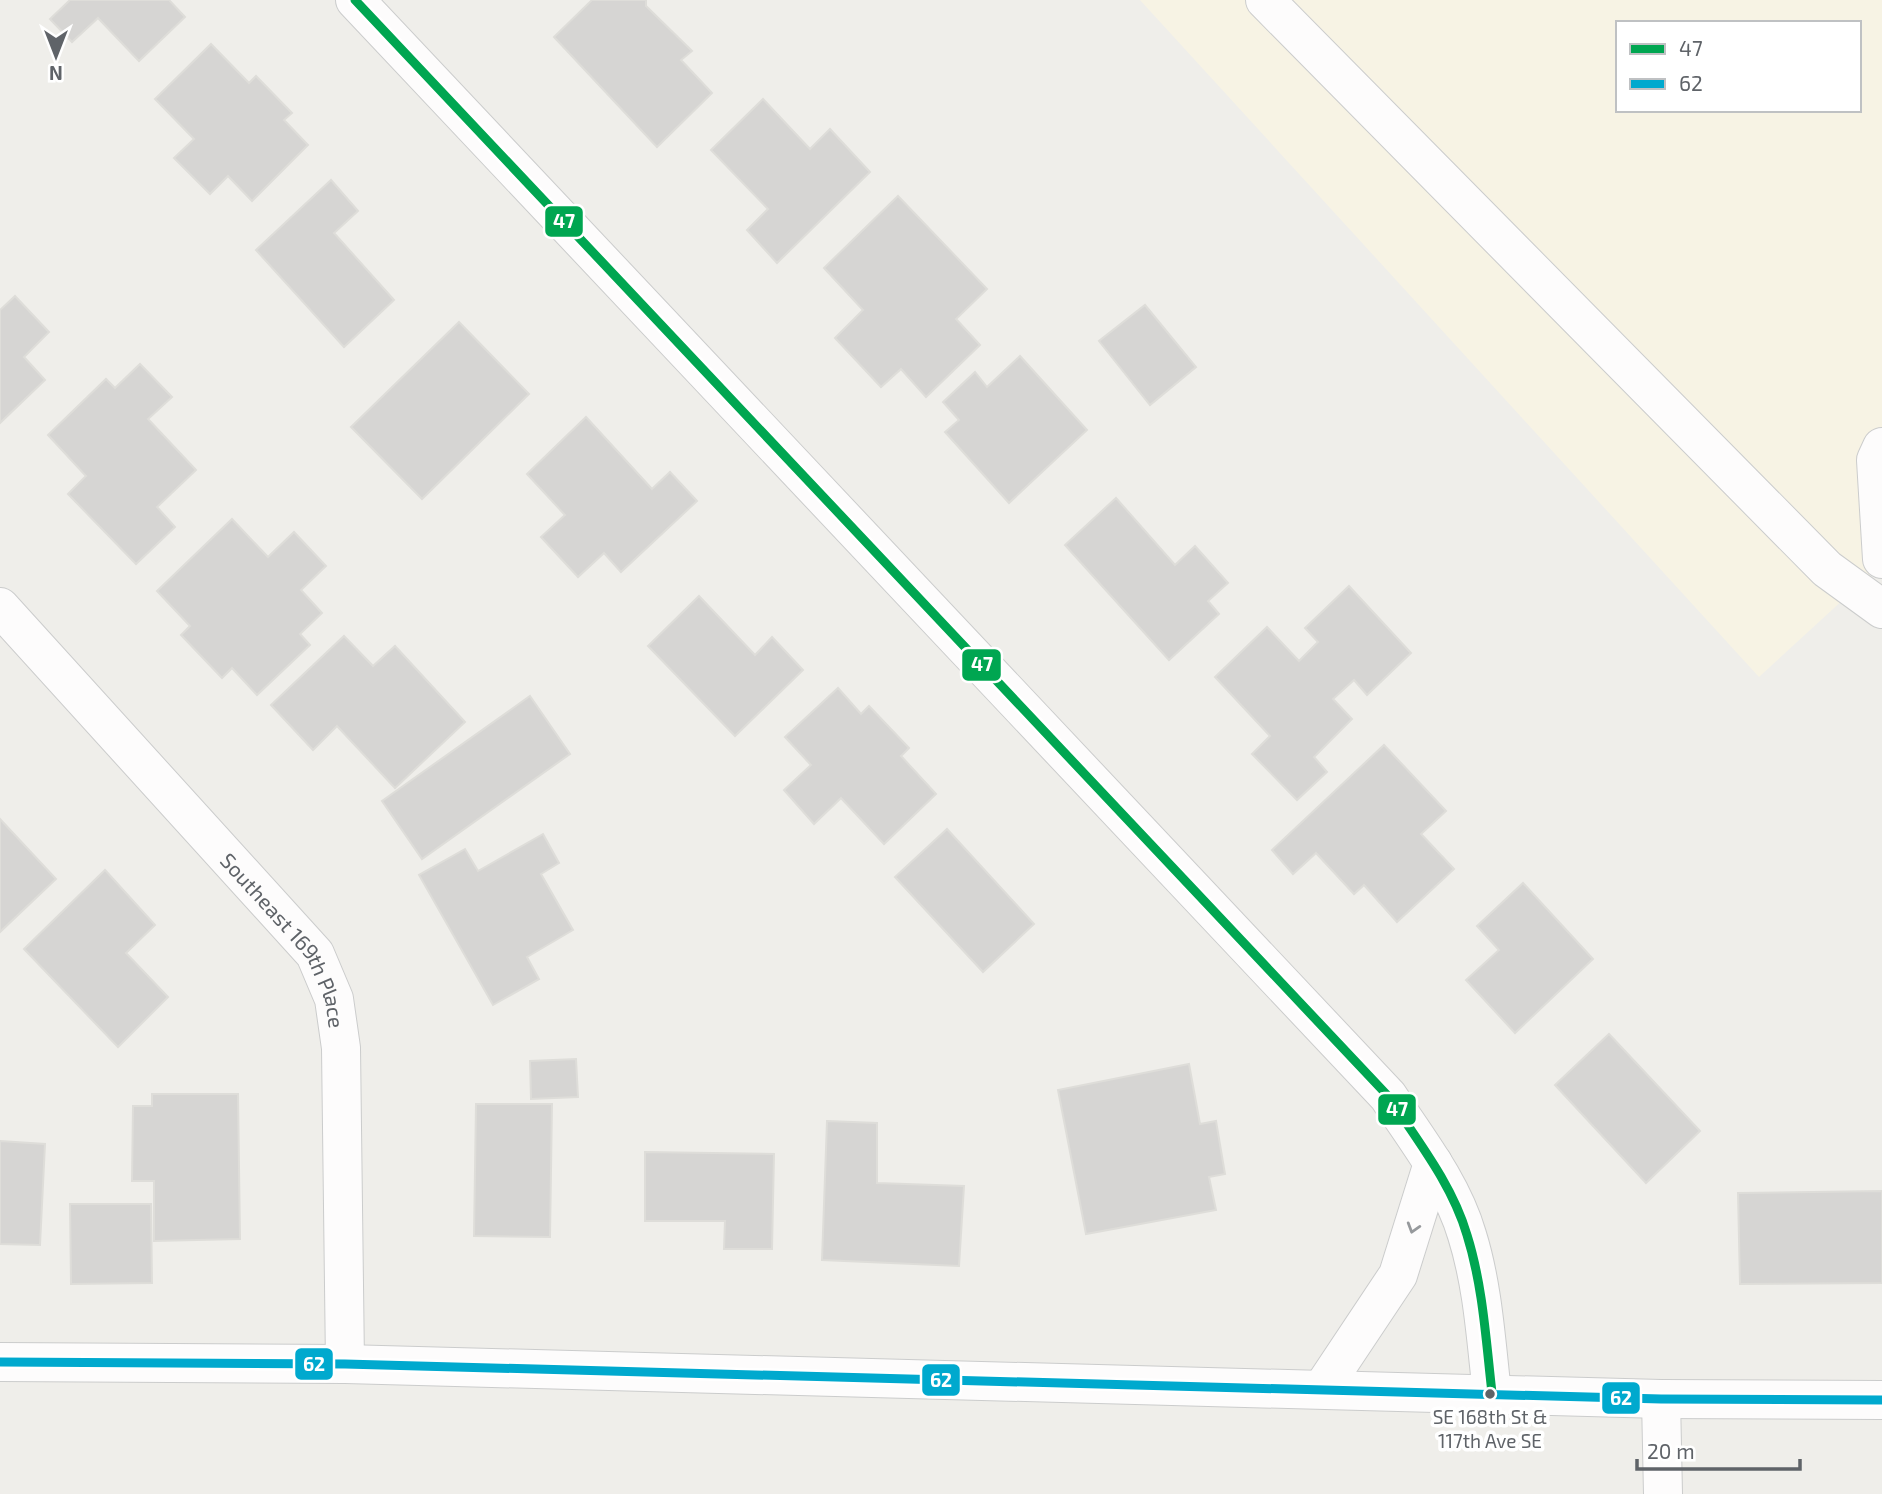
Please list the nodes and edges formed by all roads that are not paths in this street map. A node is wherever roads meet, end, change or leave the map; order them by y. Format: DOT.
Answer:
graph roads {
  1 [pos="355,0"];
  2 [pos="1265,0"];
  3 [pos="1882,447"];
  4 [pos="1882,559"];
  5 [pos="0,607"];
  6 [pos="1882,609"];
  7 [pos="1433,1163"];
  8 [pos="0,1362"];
  9 [pos="345,1364"];
  10 [pos="1322,1389"];
  11 [pos="1492,1393"];
  12 [pos="1661,1399"];
  13 [pos="1882,1400"];
  14 [pos="1663,1494"];
  1 -- 7 [label="street"];
  2 -- 6 [label="street"];
  3 -- 4 [label="street"];
  5 -- 9 [label="street, Southeast 169th Place"];
  7 -- 10 [label="street, one-way"];
  7 -- 11 [label="street"];
  8 -- 9 [label="street"];
  9 -- 10 [label="street"];
  10 -- 11 [label="street"];
  11 -- 12 [label="street"];
  12 -- 13 [label="street"];
  12 -- 14 [label="street"];
}
